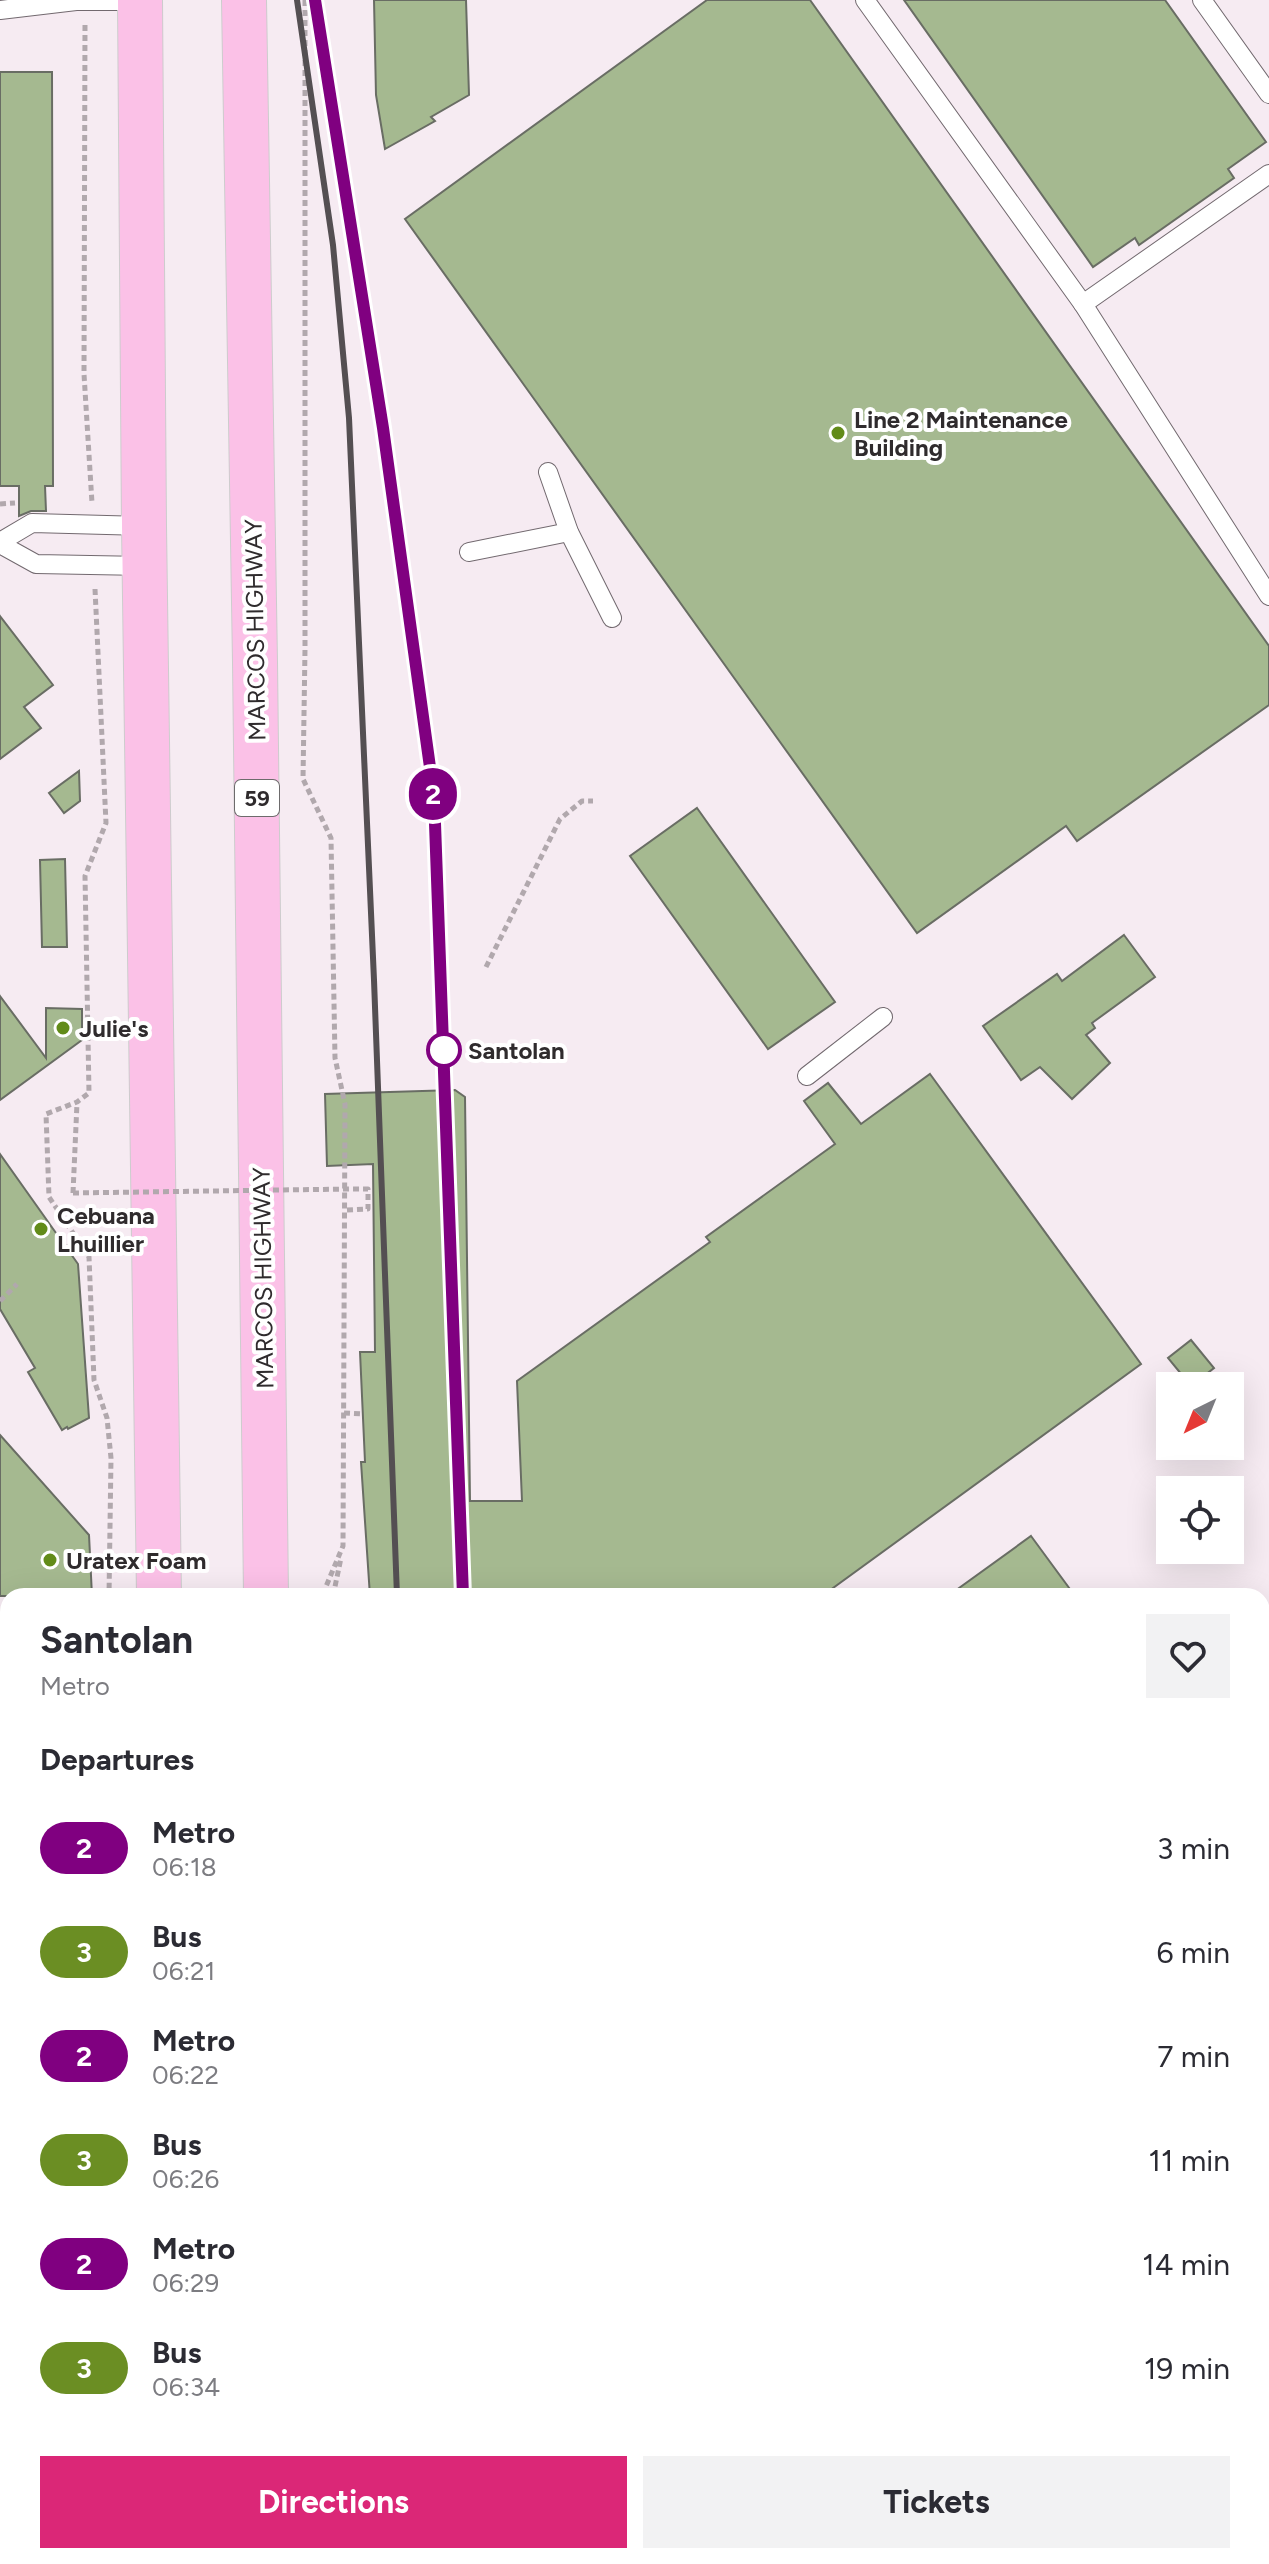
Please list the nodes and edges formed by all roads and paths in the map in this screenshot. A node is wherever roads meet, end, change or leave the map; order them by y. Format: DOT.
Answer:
graph roads {
  1 [pos="140,0"];
  2 [pos="244,0"];
  3 [pos="305,0"];
  4 [pos="865,0"];
  5 [pos="1202,0"];
  6 [pos="85,1"];
  7 [pos="0,10"];
  8 [pos="1269,94"];
  9 [pos="1269,174"];
  10 [pos="1083,304"];
  11 [pos="548,472"];
  12 [pos="93,525"];
  13 [pos="569,532"];
  14 [pos="0,543"];
  15 [pos="145,546"];
  16 [pos="469,552"];
  17 [pos="94,566"];
  18 [pos="1269,596"];
  19 [pos="612,618"];
  20 [pos="593,801"];
  21 [pos="486,967"];
  22 [pos="883,1017"];
  23 [pos="807,1076"];
  24 [pos="77,1102"];
  25 [pos="347,1210"];
  26 [pos="78,1240"];
  27 [pos="66,1248"];
  28 [pos="17,1284"];
  29 [pos="0,1301"];
  30 [pos="344,1413"];
  31 [pos="363,1414"];
  32 [pos="343,1546"];
  33 [pos="109,1588"];
  34 [pos="154,1588"];
  35 [pos="266,1588"];
  36 [pos="325,1588"];
  37 [pos="335,1588"];
  1 -- 6 [label="lane"];
  1 -- 15 [label="main road"];
  2 -- 35 [label="main road, MARCOS HIGHWAY / 59"];
  3 -- 25 [label="path"];
  4 -- 10 [label="lane"];
  5 -- 8 [label="lane"];
  6 -- 7 [label="lane"];
  6 -- 12 [label="path"];
  9 -- 10 [label="lane"];
  10 -- 18 [label="lane"];
  11 -- 13 [label="lane"];
  12 -- 14 [label="lane"];
  12 -- 15 [label="lane"];
  13 -- 16 [label="lane"];
  13 -- 19 [label="lane"];
  14 -- 17 [label="lane"];
  15 -- 17 [label="lane"];
  15 -- 34 [label="main road"];
  17 -- 24 [label="path"];
  20 -- 21 [label="path"];
  22 -- 23 [label="lane"];
  24 -- 25 [label="path, bridge"];
  24 -- 26 [label="path"];
  25 -- 30 [label="path"];
  26 -- 27 [label="path"];
  26 -- 33 [label="path"];
  28 -- 29 [label="path"];
  30 -- 31 [label="path"];
  30 -- 32 [label="path"];
  32 -- 36 [label="path"];
  32 -- 37 [label="path"];
}
